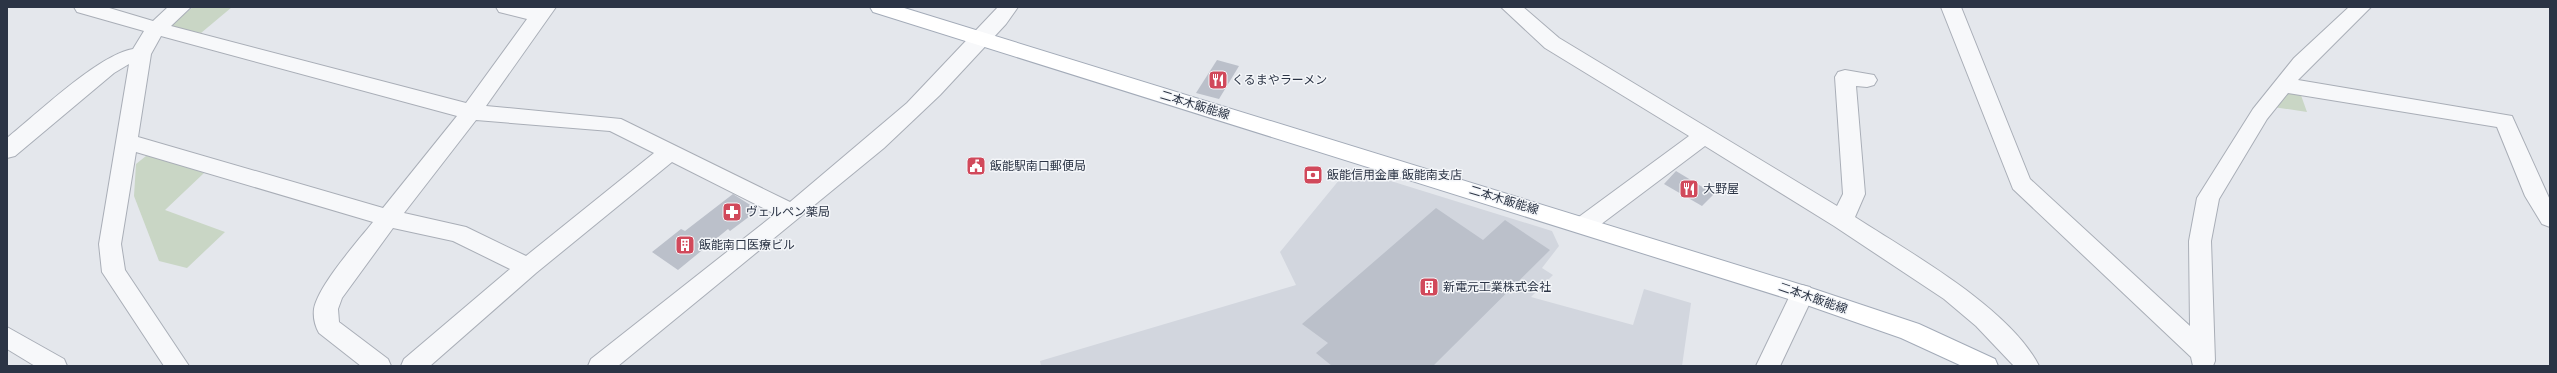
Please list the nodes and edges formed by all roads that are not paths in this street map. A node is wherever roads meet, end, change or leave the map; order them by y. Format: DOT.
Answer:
graph roads {
  1 [pos="84,7"];
  2 [pos="181,7"];
  3 [pos="506,7"];
  4 [pos="880,7"];
  5 [pos="992,7"];
  6 [pos="1008,7"];
  7 [pos="1511,7"];
  8 [pos="1951,7"];
  9 [pos="2360,7"];
  10 [pos="543,12"];
  11 [pos="155,28"];
  12 [pos="980,37"];
  13 [pos="141,54"];
  14 [pos="1867,80"];
  15 [pos="2284,85"];
  16 [pos="471,112"];
  17 [pos="1704,136"];
  18 [pos="126,141"];
  19 [pos="7,150"];
  20 [pos="669,153"];
  21 [pos="792,213"];
  22 [pos="388,218"];
  23 [pos="2550,218"];
  24 [pos="1842,220"];
  25 [pos="1584,225"];
  26 [pos="528,267"];
  27 [pos="1802,294"];
  28 [pos="7,337"];
  29 [pos="2203,359"];
  30 [pos="55,366"];
  31 [pos="178,366"];
  32 [pos="379,366"];
  33 [pos="413,366"];
  34 [pos="600,366"];
  35 [pos="1768,366"];
  36 [pos="1986,366"];
  37 [pos="2027,366"];
  1 -- 11 [label="street"];
  2 -- 11 [label="street"];
  3 -- 10 [label="street"];
  4 -- 12 [label="main road, 二本木飯能線"];
  5 -- 12 [label="street"];
  6 -- 12 [label="street"];
  7 -- 17 [label="street"];
  8 -- 29 [label="street"];
  9 -- 15 [label="street"];
  10 -- 16 [label="street"];
  11 -- 13 [label="street"];
  11 -- 16 [label="street"];
  12 -- 21 [label="street"];
  12 -- 25 [label="main road, 二本木飯能線"];
  13 -- 18 [label="street"];
  13 -- 19 [label="street"];
  14 -- 24 [label="street"];
  15 -- 23 [label="street"];
  15 -- 29 [label="street"];
  16 -- 20 [label="street"];
  16 -- 22 [label="street"];
  17 -- 24 [label="street"];
  17 -- 25 [label="street"];
  18 -- 22 [label="street"];
  18 -- 31 [label="street"];
  20 -- 21 [label="street"];
  20 -- 26 [label="street"];
  21 -- 34 [label="street"];
  22 -- 26 [label="street"];
  22 -- 32 [label="street"];
  24 -- 37 [label="street"];
  25 -- 27 [label="main road, 二本木飯能線"];
  26 -- 33 [label="street"];
  27 -- 35 [label="street"];
  27 -- 36 [label="main road, 二本木飯能線"];
  28 -- 30 [label="street"];
}
